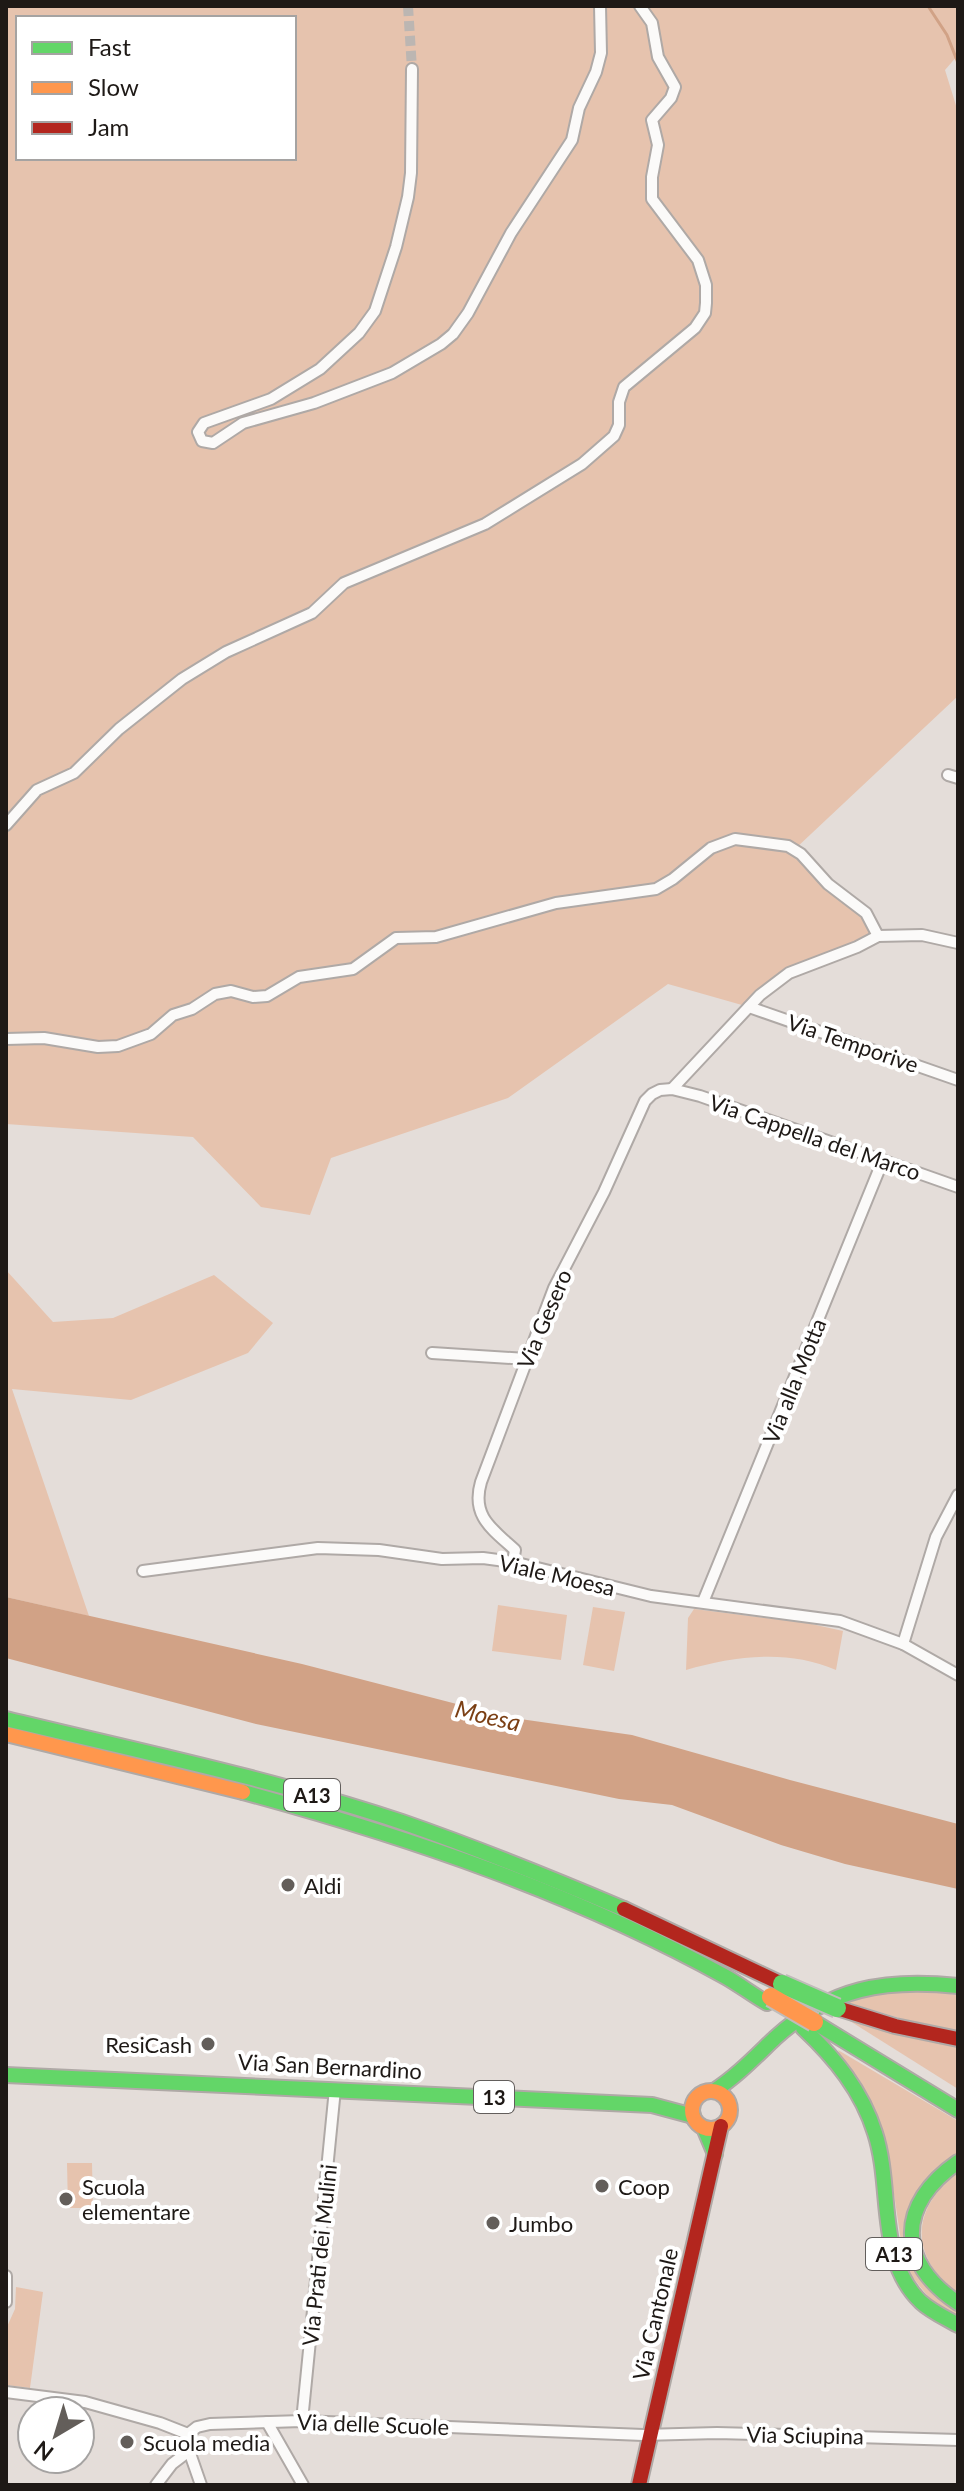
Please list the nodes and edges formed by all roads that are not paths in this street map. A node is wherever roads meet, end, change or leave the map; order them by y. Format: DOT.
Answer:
graph roads {
  1 [pos="600,6"];
  2 [pos="640,6"];
  3 [pos="412,69"];
  4 [pos="6,825"];
  5 [pos="878,936"];
  6 [pos="958,943"];
  7 [pos="749,1007"];
  8 [pos="6,1039"];
  9 [pos="958,1080"];
  10 [pos="672,1089"];
  11 [pos="883,1160"];
  12 [pos="958,1187"];
  13 [pos="432,1353"];
  14 [pos="526,1359"];
  15 [pos="958,1495"];
  16 [pos="513,1562"];
  17 [pos="143,1571"];
  18 [pos="703,1602"];
  19 [pos="903,1644"];
  20 [pos="958,1675"];
  21 [pos="6,1719"];
  22 [pos="6,1734"];
  23 [pos="958,1986"];
  24 [pos="774,1994"];
  25 [pos="819,2018"];
  26 [pos="958,2039"];
  27 [pos="6,2075"];
  28 [pos="335,2089"];
  29 [pos="958,2099"];
  30 [pos="709,2110"];
  31 [pos="958,2110"];
  32 [pos="958,2162"];
  33 [pos="6,2276"];
  34 [pos="6,2302"];
  35 [pos="958,2303"];
  36 [pos="958,2325"];
  37 [pos="6,2392"];
  38 [pos="302,2421"];
  39 [pos="267,2422"];
  40 [pos="188,2434"];
  41 [pos="652,2434"];
  42 [pos="958,2440"];
  43 [pos="189,2451"];
  44 [pos="156,2485"];
  45 [pos="201,2485"];
  46 [pos="303,2485"];
  47 [pos="639,2485"];
  1 -- 3 [label="street"];
  2 -- 4 [label="street"];
  5 -- 6 [label="street"];
  5 -- 7 [label="street, Via Gesero"];
  5 -- 8 [label="street"];
  7 -- 9 [label="street, Via Temporive"];
  7 -- 10 [label="street, Via Gesero"];
  10 -- 11 [label="street, Via Cappella del Marco"];
  10 -- 14 [label="street, Via Gesero"];
  11 -- 12 [label="street, Via Cappella del Marco"];
  11 -- 18 [label="street, Via alla Motta"];
  13 -- 14 [label="street"];
  14 -- 16 [label="street, Via Gesero"];
  15 -- 19 [label="street"];
  16 -- 17 [label="street, Viale Moesa"];
  16 -- 18 [label="street, Viale Moesa"];
  18 -- 19 [label="street, Viale Moesa"];
  19 -- 20 [label="street, Viale Moesa"];
  21 -- 24 [label="main road, A13"];
  22 -- 24 [label="main road, A13"];
  23 -- 30 [label="main road"];
  24 -- 25 [label="main road, A13"];
  25 -- 26 [label="main road, A13"];
  25 -- 29 [label="main road, A13"];
  25 -- 31 [label="main road, A13"];
  25 -- 36 [label="main road, A13"];
  27 -- 28 [label="main road, Via San Bernardino / 13"];
  28 -- 30 [label="main road, Via San Bernardino / 13"];
  28 -- 38 [label="street, Via Prati dei Mulini"];
  30 -- 41 [label="main road, Via Cantonale"];
  32 -- 35 [label="main road, A13"];
  33 -- 34 [label="street"];
  37 -- 40 [label="street"];
  38 -- 39 [label="street, Via delle Scuole"];
  38 -- 41 [label="street, Via delle Scuole"];
  39 -- 40 [label="street, Via delle Scuole"];
  39 -- 46 [label="street"];
  40 -- 43 [label="street"];
  41 -- 42 [label="street, Via Sciupina"];
  41 -- 47 [label="main road, Via Cantonale"];
  43 -- 44 [label="street"];
  43 -- 45 [label="street"];
}
